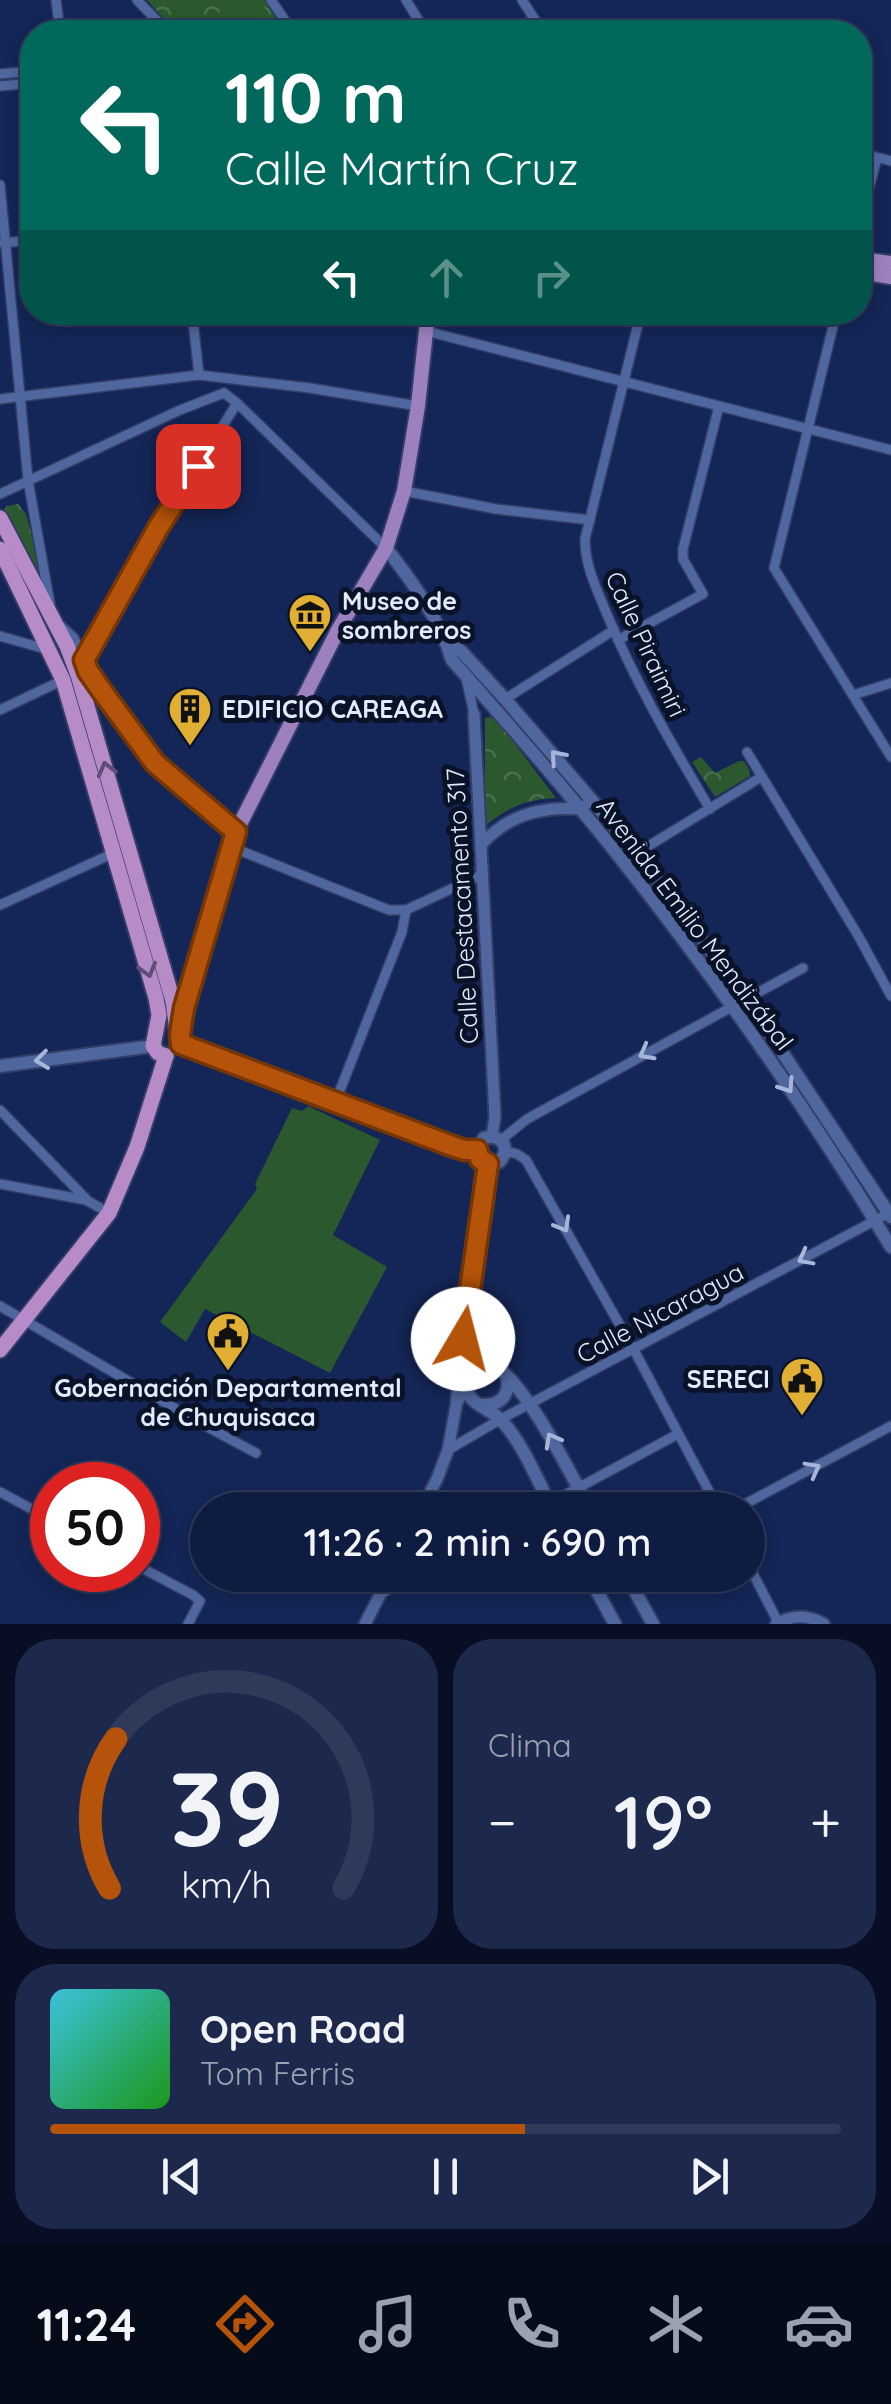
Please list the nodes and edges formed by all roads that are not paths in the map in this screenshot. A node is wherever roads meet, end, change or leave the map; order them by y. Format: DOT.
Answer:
graph roads {
  1 [pos="136,0"];
  2 [pos="522,0"];
  3 [pos="534,19"];
  4 [pos="156,20"];
  5 [pos="872,157"];
  6 [pos="877,158"];
  7 [pos="891,161"];
  8 [pos="872,177"];
  9 [pos="0,185"];
  10 [pos="3,243"];
  11 [pos="193,325"];
  12 [pos="427,325"];
  13 [pos="638,325"];
  14 [pos="833,325"];
  15 [pos="426,330"];
  16 [pos="199,375"];
  17 [pos="226,378"];
  18 [pos="625,382"];
  19 [pos="224,394"];
  20 [pos="20,398"];
  21 [pos="0,399"];
  22 [pos="237,403"];
  23 [pos="418,406"];
  24 [pos="718,406"];
  25 [pos="809,429"];
  26 [pos="891,450"];
  27 [pos="28,480"];
  28 [pos="404,492"];
  29 [pos="0,494"];
  30 [pos="0,518"];
  31 [pos="590,520"];
  32 [pos="386,548"];
  33 [pos="0,549"];
  34 [pos="53,618"];
  35 [pos="616,635"];
  36 [pos="0,636"];
  37 [pos="447,642"];
  38 [pos="48,650"];
  39 [pos="75,672"];
  40 [pos="465,675"];
  41 [pos="891,683"];
  42 [pos="853,695"];
  43 [pos="505,699"];
  44 [pos="0,710"];
  45 [pos="474,714"];
  46 [pos="886,738"];
  47 [pos="747,752"];
  48 [pos="891,758"];
  49 [pos="761,777"];
  50 [pos="586,804"];
  51 [pos="710,809"];
  52 [pos="233,840"];
  53 [pos="481,846"];
  54 [pos="121,850"];
  55 [pos="637,853"];
  56 [pos="626,865"];
  57 [pos="483,874"];
  58 [pos="0,906"];
  59 [pos="406,910"];
  60 [pos="803,968"];
  61 [pos="891,996"];
  62 [pos="747,999"];
  63 [pos="731,1006"];
  64 [pos="171,1030"];
  65 [pos="0,1066"];
  66 [pos="335,1103"];
  67 [pos="0,1110"];
  68 [pos="500,1142"];
  69 [pos="477,1150"];
  70 [pos="488,1164"];
  71 [pos="0,1184"];
  72 [pos="88,1201"];
  73 [pos="109,1213"];
  74 [pos="887,1216"];
  75 [pos="891,1247"];
  76 [pos="0,1306"];
  77 [pos="24,1322"];
  78 [pos="463,1339"];
  79 [pos="0,1350"];
  80 [pos="634,1350"];
  81 [pos="475,1367"];
  82 [pos="506,1375"];
  83 [pos="462,1396"];
  84 [pos="481,1404"];
  85 [pos="529,1405"];
  86 [pos="501,1419"];
  87 [pos="891,1426"];
  88 [pos="678,1434"];
  89 [pos="448,1450"];
  90 [pos="256,1453"];
  91 [pos="578,1488"];
  92 [pos="0,1492"];
  93 [pos="430,1492"];
  94 [pos="539,1492"];
  95 [pos="572,1492"];
  96 [pos="580,1492"];
  97 [pos="709,1492"];
  98 [pos="765,1493"];
  99 [pos="30,1508"];
  100 [pos="160,1578"];
  101 [pos="382,1592"];
  102 [pos="597,1592"];
  103 [pos="635,1592"];
  104 [pos="762,1592"];
  105 [pos="777,1623"];
  106 [pos="188,1624"];
  107 [pos="365,1624"];
  108 [pos="615,1624"];
  109 [pos="653,1624"];
  110 [pos="824,1624"];
  1 -- 4 [label="street"];
  2 -- 3 [label="street"];
  5 -- 6 [label="street"];
  6 -- 7 [label="street"];
  6 -- 8 [label="street"];
  9 -- 10 [label="street"];
  10 -- 20 [label="street"];
  11 -- 16 [label="street"];
  12 -- 15 [label="main road"];
  13 -- 18 [label="street, Calle Piraimiri"];
  14 -- 25 [label="street"];
  15 -- 18 [label="street"];
  15 -- 23 [label="main road"];
  16 -- 17 [label="street"];
  16 -- 20 [label="street"];
  17 -- 19 [label="street"];
  17 -- 23 [label="street"];
  18 -- 24 [label="street"];
  18 -- 31 [label="street, Calle Piraimiri"];
  19 -- 22 [label="street, Avenida Emilio Mendizábal"];
  19 -- 27 [label="street"];
  20 -- 21 [label="street"];
  20 -- 27 [label="street"];
  22 -- 32 [label="street, Avenida Emilio Mendizábal"];
  22 -- 39 [label="street"];
  23 -- 28 [label="main road"];
  24 -- 25 [label="street"];
  24 -- 35 [label="street"];
  25 -- 26 [label="street"];
  25 -- 42 [label="street"];
  27 -- 29 [label="street"];
  27 -- 34 [label="street"];
  28 -- 31 [label="street"];
  28 -- 32 [label="main road"];
  30 -- 34 [label="highway"];
  31 -- 35 [label="street, Calle Piraimiri"];
  32 -- 37 [label="main road, Avenida Emilio Mendizábal"];
  32 -- 52 [label="main road"];
  33 -- 38 [label="highway"];
  34 -- 39 [label="highway"];
  35 -- 43 [label="street"];
  35 -- 51 [label="street, Calle Piraimiri"];
  36 -- 38 [label="street"];
  37 -- 40 [label="main road, Avenida Emilio Mendizábal"];
  37 -- 43 [label="main road, Avenida Emilio Mendizábal"];
  38 -- 39 [label="highway"];
  39 -- 44 [label="street"];
  39 -- 52 [label="street"];
  39 -- 54 [label="highway"];
  40 -- 45 [label="street, Calle Destacamento 317"];
  40 -- 50 [label="main road, Avenida Emilio Mendizábal"];
  41 -- 42 [label="street"];
  42 -- 46 [label="street"];
  50 -- 43 [label="main road, Avenida Emilio Mendizábal, one-way"];
  45 -- 53 [label="street, Calle Destacamento 317"];
  46 -- 48 [label="street"];
  47 -- 49 [label="street"];
  49 -- 51 [label="street"];
  49 -- 61 [label="street"];
  50 -- 53 [label="street"];
  50 -- 55 [label="main road, Avenida Emilio Mendizábal"];
  50 -- 56 [label="main road, Avenida Emilio Mendizábal"];
  51 -- 55 [label="street"];
  52 -- 59 [label="street"];
  52 -- 64 [label="main road"];
  53 -- 57 [label="street, Calle Destacamento 317"];
  54 -- 58 [label="street"];
  54 -- 64 [label="highway"];
  54 -- 64 [label="highway, one-way"];
  55 -- 56 [label="street"];
  55 -- 62 [label="main road, Avenida Emilio Mendizábal"];
  56 -- 63 [label="main road, Avenida Emilio Mendizábal"];
  57 -- 59 [label="street"];
  57 -- 68 [label="street, Calle Destacamento 317"];
  59 -- 66 [label="street"];
  60 -- 62 [label="street"];
  62 -- 63 [label="street"];
  62 -- 74 [label="main road, Avenida Emilio Mendizábal"];
  63 -- 68 [label="street, one-way"];
  63 -- 74 [label="main road, Avenida Emilio Mendizábal, one-way"];
  64 -- 65 [label="main road, one-way"];
  64 -- 66 [label="main road"];
  64 -- 73 [label="highway"];
  66 -- 69 [label="main road"];
  67 -- 72 [label="street"];
  68 -- 69 [label="main road"];
  68 -- 70 [label="main road"];
  68 -- 80 [label="street, one-way"];
  69 -- 70 [label="main road"];
  70 -- 78 [label="main road"];
  71 -- 72 [label="street"];
  72 -- 73 [label="street"];
  73 -- 77 [label="highway"];
  74 -- 75 [label="main road, Avenida Emilio Mendizábal"];
  74 -- 80 [label="street, Calle Nicaragua, one-way"];
  76 -- 77 [label="street"];
  77 -- 79 [label="highway"];
  77 -- 90 [label="street"];
  78 -- 81 [label="main road"];
  78 -- 83 [label="main road"];
  80 -- 85 [label="street, Calle Nicaragua"];
  80 -- 88 [label="street"];
  81 -- 82 [label="main road"];
  81 -- 83 [label="main road"];
  82 -- 84 [label="main road"];
  82 -- 85 [label="main road"];
  83 -- 84 [label="main road"];
  83 -- 89 [label="street"];
  84 -- 86 [label="main road"];
  85 -- 86 [label="street, Calle Nicaragua"];
  91 -- 85 [label="main road, one-way"];
  86 -- 89 [label="street, Calle Nicaragua"];
  86 -- 94 [label="main road"];
  98 -- 87 [label="street, one-way"];
  88 -- 91 [label="street"];
  88 -- 97 [label="street"];
  89 -- 93 [label="street"];
  91 -- 95 [label="street"];
  91 -- 96 [label="main road"];
  92 -- 99 [label="street"];
  100 -- 106 [label="street"];
  101 -- 107 [label="street"];
  102 -- 108 [label="main road"];
  103 -- 109 [label="main road"];
  104 -- 105 [label="street"];
  105 -- 110 [label="street"];
}
